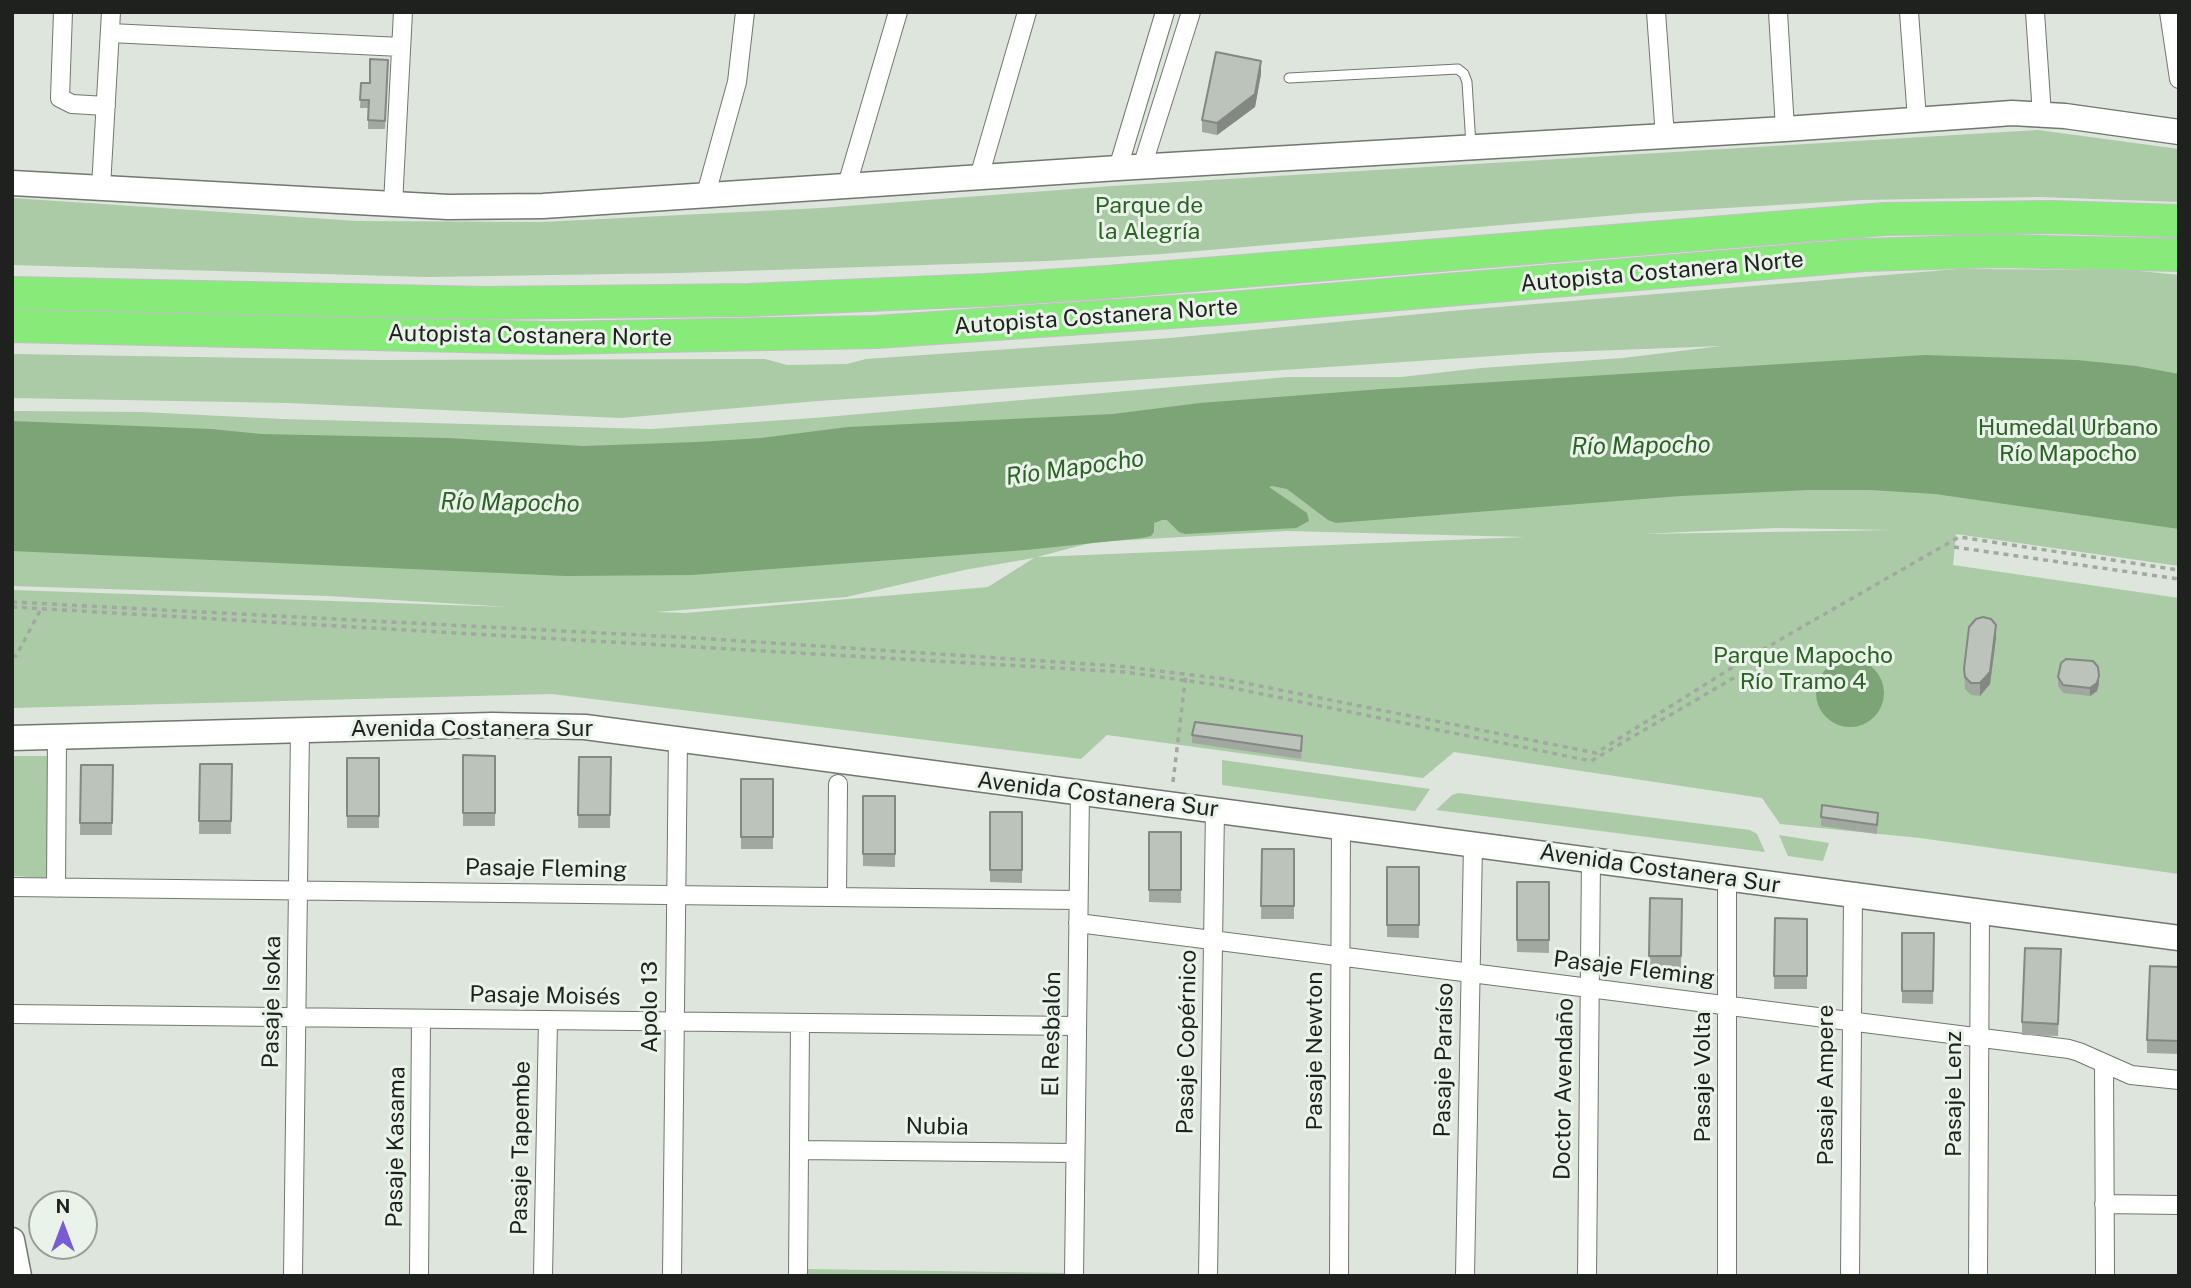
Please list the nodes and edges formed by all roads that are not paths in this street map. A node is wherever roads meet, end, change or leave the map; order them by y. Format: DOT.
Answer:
graph roads {
  1 [pos="63,12"];
  2 [pos="111,12"];
  3 [pos="403,12"];
  4 [pos="745,12"];
  5 [pos="898,12"];
  6 [pos="1027,12"];
  7 [pos="1165,12"];
  8 [pos="1191,12"];
  9 [pos="1656,12"];
  10 [pos="1778,12"];
  11 [pos="1909,12"];
  12 [pos="2035,12"];
  13 [pos="2169,12"];
  14 [pos="110,33"];
  15 [pos="401,47"];
  16 [pos="1289,78"];
  17 [pos="2179,79"];
  18 [pos="106,106"];
  19 [pos="2042,115"];
  20 [pos="1917,119"];
  21 [pos="1786,129"];
  22 [pos="2179,132"];
  23 [pos="1665,137"];
  24 [pos="1471,149"];
  25 [pos="1130,168"];
  26 [pos="979,177"];
  27 [pos="12,183"];
  28 [pos="847,186"];
  29 [pos="101,187"];
  30 [pos="706,194"];
  31 [pos="393,204"];
  32 [pos="2179,221"];
  33 [pos="2179,256"];
  34 [pos="12,293"];
  35 [pos="12,326"];
  36 [pos="300,730"];
  37 [pos="57,737"];
  38 [pos="12,738"];
  39 [pos="678,738"];
  40 [pos="838,785"];
  41 [pos="1080,792"];
  42 [pos="1214,810"];
  43 [pos="1341,826"];
  44 [pos="1472,844"];
  45 [pos="1591,860"];
  46 [pos="1727,878"];
  47 [pos="12,887"];
  48 [pos="56,888"];
  49 [pos="298,890"];
  50 [pos="675,895"];
  51 [pos="1853,895"];
  52 [pos="837,897"];
  53 [pos="1078,900"];
  54 [pos="1980,912"];
  55 [pos="1078,923"];
  56 [pos="2179,938"];
  57 [pos="1213,941"];
  58 [pos="1340,956"];
  59 [pos="1470,973"];
  60 [pos="1590,989"];
  61 [pos="1727,1006"];
  62 [pos="12,1014"];
  63 [pos="296,1017"];
  64 [pos="421,1019"];
  65 [pos="548,1020"];
  66 [pos="674,1022"];
  67 [pos="1851,1022"];
  68 [pos="800,1023"];
  69 [pos="1077,1027"];
  70 [pos="1979,1038"];
  71 [pos="2104,1063"];
  72 [pos="2179,1080"];
  73 [pos="799,1150"];
  74 [pos="1075,1153"];
  75 [pos="2104,1204"];
  76 [pos="2179,1205"];
  77 [pos="12,1240"];
  78 [pos="19,1276"];
  79 [pos="293,1276"];
  80 [pos="419,1276"];
  81 [pos="543,1276"];
  82 [pos="673,1276"];
  83 [pos="798,1276"];
  84 [pos="1074,1276"];
  85 [pos="1208,1276"];
  86 [pos="1339,1276"];
  87 [pos="1465,1276"];
  88 [pos="1587,1276"];
  89 [pos="1727,1276"];
  90 [pos="1850,1276"];
  91 [pos="1978,1276"];
  92 [pos="2105,1276"];
  1 -- 18 [label="street"];
  2 -- 14 [label="street"];
  3 -- 15 [label="street"];
  4 -- 30 [label="street"];
  5 -- 28 [label="street"];
  6 -- 26 [label="street"];
  7 -- 25 [label="street"];
  8 -- 25 [label="street"];
  9 -- 23 [label="street"];
  10 -- 21 [label="street"];
  11 -- 20 [label="street"];
  12 -- 19 [label="street"];
  13 -- 17 [label="street"];
  14 -- 15 [label="street"];
  14 -- 18 [label="street"];
  15 -- 31 [label="street"];
  16 -- 24 [label="lane"];
  18 -- 29 [label="street"];
  19 -- 20 [label="main road"];
  19 -- 22 [label="main road"];
  20 -- 21 [label="main road"];
  21 -- 23 [label="main road"];
  23 -- 24 [label="main road"];
  24 -- 25 [label="main road"];
  25 -- 26 [label="main road"];
  26 -- 28 [label="main road"];
  27 -- 29 [label="main road"];
  28 -- 30 [label="main road"];
  29 -- 31 [label="main road"];
  30 -- 31 [label="main road"];
  32 -- 34 [label="highway, Autopista Costanera Norte"];
  33 -- 35 [label="highway, Autopista Costanera Norte"];
  36 -- 37 [label="main road, Avenida Costanera Sur"];
  36 -- 39 [label="main road, Avenida Costanera Sur"];
  36 -- 49 [label="street, Pasaje Isoka"];
  37 -- 38 [label="main road, Avenida Costanera Sur"];
  37 -- 48 [label="street"];
  39 -- 41 [label="main road, Avenida Costanera Sur"];
  39 -- 50 [label="street, Apolo 13"];
  40 -- 52 [label="street"];
  41 -- 42 [label="main road, Avenida Costanera Sur"];
  41 -- 53 [label="street, El Resbalón"];
  42 -- 43 [label="main road, Avenida Costanera Sur"];
  42 -- 57 [label="street, Pasaje Copérnico"];
  43 -- 44 [label="main road, Avenida Costanera Sur"];
  43 -- 58 [label="street, Pasaje Newton"];
  44 -- 45 [label="main road, Avenida Costanera Sur"];
  44 -- 59 [label="street, Pasaje Paraíso"];
  45 -- 46 [label="main road, Avenida Costanera Sur"];
  45 -- 60 [label="street, Doctor Avendaño"];
  46 -- 51 [label="main road, Avenida Costanera Sur"];
  46 -- 61 [label="street, Pasaje Volta"];
  47 -- 48 [label="street, Pasaje Fleming"];
  48 -- 49 [label="street, Pasaje Fleming"];
  49 -- 50 [label="street, Pasaje Fleming"];
  49 -- 63 [label="street, Pasaje Isoka"];
  50 -- 52 [label="street, Pasaje Fleming"];
  50 -- 66 [label="street, Apolo 13"];
  51 -- 54 [label="main road, Avenida Costanera Sur"];
  51 -- 67 [label="street, Pasaje Ampere"];
  52 -- 53 [label="street, Pasaje Fleming"];
  53 -- 55 [label="street, El Resbalón"];
  54 -- 56 [label="main road, Avenida Costanera Sur"];
  54 -- 70 [label="street, Pasaje Lenz"];
  55 -- 57 [label="street, Pasaje Fleming"];
  55 -- 69 [label="street, El Resbalón"];
  57 -- 58 [label="street, Pasaje Fleming"];
  57 -- 85 [label="street, Pasaje Copérnico"];
  58 -- 59 [label="street, Pasaje Fleming"];
  58 -- 86 [label="street, Pasaje Newton"];
  59 -- 60 [label="street, Pasaje Fleming"];
  59 -- 87 [label="street, Pasaje Paraíso"];
  60 -- 61 [label="street, Pasaje Fleming"];
  60 -- 88 [label="street, Doctor Avendaño"];
  61 -- 67 [label="street, Pasaje Fleming"];
  61 -- 89 [label="street, Pasaje Volta"];
  62 -- 63 [label="street, Pasaje Moisés"];
  63 -- 64 [label="street, Pasaje Moisés"];
  63 -- 79 [label="street, Pasaje Isoka"];
  64 -- 65 [label="street, Pasaje Moisés"];
  64 -- 80 [label="street, Pasaje Kasama"];
  65 -- 66 [label="street, Pasaje Moisés"];
  65 -- 81 [label="street, Pasaje Tapembe"];
  66 -- 68 [label="street, Pasaje Moisés"];
  66 -- 82 [label="street, Apolo 13"];
  67 -- 70 [label="street, Pasaje Fleming"];
  67 -- 90 [label="street, Pasaje Ampere"];
  68 -- 69 [label="street, Pasaje Moisés"];
  68 -- 73 [label="street"];
  69 -- 74 [label="street, El Resbalón"];
  70 -- 71 [label="street, Pasaje Fleming"];
  70 -- 91 [label="street, Pasaje Lenz"];
  71 -- 72 [label="street, Pasaje Fleming"];
  71 -- 75 [label="street"];
  73 -- 74 [label="street, Nubia"];
  73 -- 83 [label="street"];
  74 -- 84 [label="street, El Resbalón"];
  75 -- 76 [label="street"];
  75 -- 92 [label="street"];
  77 -- 78 [label="main road"];
}
